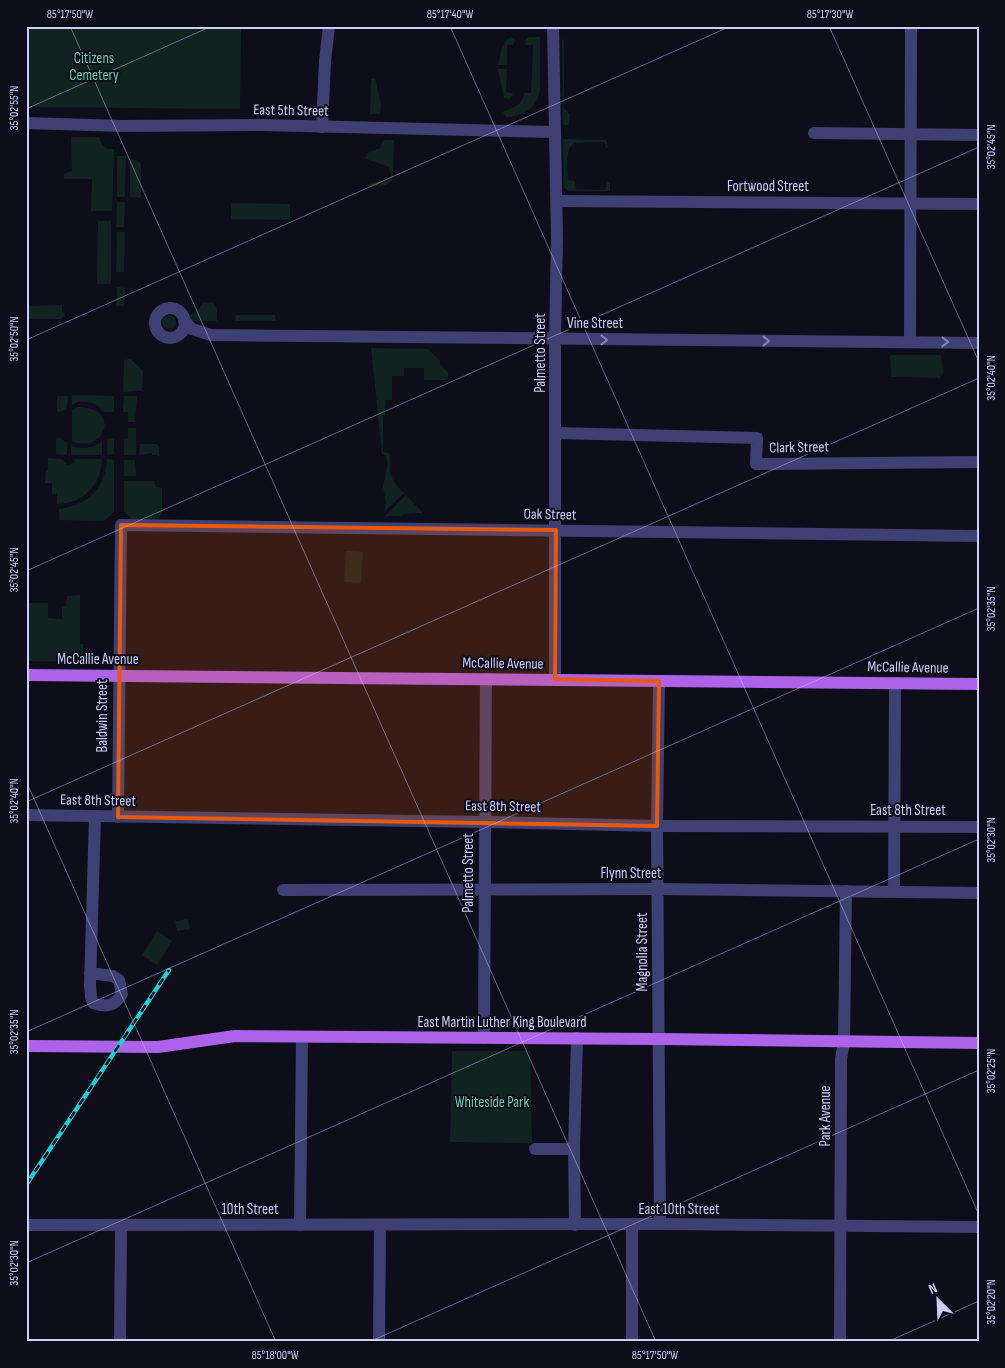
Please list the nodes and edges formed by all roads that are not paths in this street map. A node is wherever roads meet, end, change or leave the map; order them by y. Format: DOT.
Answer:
graph roads {
  1 [pos="329,26"];
  2 [pos="553,26"];
  3 [pos="911,26"];
  4 [pos="26,123"];
  5 [pos="322,127"];
  6 [pos="555,132"];
  7 [pos="814,133"];
  8 [pos="910,134"];
  9 [pos="979,135"];
  10 [pos="557,201"];
  11 [pos="911,203"];
  12 [pos="979,204"];
  13 [pos="184,321"];
  14 [pos="211,335"];
  15 [pos="170,337"];
  16 [pos="555,340"];
  17 [pos="910,342"];
  18 [pos="979,343"];
  19 [pos="556,433"];
  20 [pos="979,462"];
  21 [pos="121,525"];
  22 [pos="556,530"];
  23 [pos="979,536"];
  24 [pos="26,675"];
  25 [pos="118,676"];
  26 [pos="486,679"];
  27 [pos="556,679"];
  28 [pos="659,680"];
  29 [pos="895,683"];
  30 [pos="979,684"];
  31 [pos="26,815"];
  32 [pos="95,816"];
  33 [pos="118,817"];
  34 [pos="485,822"];
  35 [pos="658,826"];
  36 [pos="894,826"];
  37 [pos="979,827"];
  38 [pos="484,889"];
  39 [pos="658,889"];
  40 [pos="283,890"];
  41 [pos="846,891"];
  42 [pos="894,891"];
  43 [pos="979,893"];
  44 [pos="90,973"];
  45 [pos="302,1037"];
  46 [pos="484,1038"];
  47 [pos="577,1038"];
  48 [pos="658,1039"];
  49 [pos="844,1042"];
  50 [pos="979,1044"];
  51 [pos="26,1046"];
  52 [pos="535,1149"];
  53 [pos="574,1149"];
  54 [pos="660,1224"];
  55 [pos="300,1225"];
  56 [pos="380,1225"];
  57 [pos="632,1225"];
  58 [pos="26,1226"];
  59 [pos="121,1226"];
  60 [pos="575,1226"];
  61 [pos="841,1226"];
  62 [pos="979,1227"];
  63 [pos="120,1342"];
  64 [pos="379,1342"];
  65 [pos="632,1342"];
  66 [pos="840,1342"];
  1 -- 5 [label="street"];
  2 -- 6 [label="street, Palmetto Street"];
  3 -- 8 [label="street"];
  4 -- 5 [label="street, East 5th Street"];
  5 -- 6 [label="street, East 5th Street"];
  6 -- 10 [label="street, Palmetto Street"];
  7 -- 8 [label="street"];
  8 -- 9 [label="street"];
  8 -- 11 [label="street"];
  10 -- 11 [label="street, Fortwood Street"];
  10 -- 16 [label="street, Palmetto Street"];
  11 -- 12 [label="street, Fortwood Street"];
  11 -- 17 [label="street"];
  13 -- 14 [label="street, Vine Street"];
  13 -- 15 [label="street"];
  13 -- 15 [label="street, Vine Street"];
  14 -- 15 [label="street, Vine Street"];
  14 -- 16 [label="street, Vine Street"];
  16 -- 17 [label="street, Vine Street, one-way"];
  16 -- 19 [label="street, Palmetto Street"];
  17 -- 18 [label="street, Vine Street, one-way"];
  19 -- 20 [label="street, Clark Street"];
  19 -- 22 [label="street, Palmetto Street"];
  21 -- 22 [label="street, Oak Street"];
  21 -- 25 [label="street, Baldwin Street"];
  22 -- 23 [label="street, Oak Street"];
  22 -- 27 [label="street, Palmetto Street"];
  24 -- 25 [label="main road, McCallie Avenue"];
  25 -- 26 [label="main road, McCallie Avenue"];
  25 -- 33 [label="street, Baldwin Street"];
  26 -- 27 [label="main road, McCallie Avenue"];
  26 -- 34 [label="street, Palmetto Street"];
  27 -- 28 [label="main road, McCallie Avenue"];
  28 -- 29 [label="main road, McCallie Avenue"];
  28 -- 35 [label="street, Magnolia Street"];
  29 -- 30 [label="main road, McCallie Avenue"];
  29 -- 36 [label="street"];
  31 -- 32 [label="street, East 8th Street"];
  32 -- 33 [label="street, East 8th Street"];
  32 -- 44 [label="street"];
  33 -- 34 [label="street, East 8th Street"];
  34 -- 35 [label="street, East 8th Street"];
  34 -- 38 [label="street, Palmetto Street"];
  35 -- 36 [label="street, East 8th Street"];
  35 -- 39 [label="street, Magnolia Street"];
  36 -- 37 [label="street, East 8th Street"];
  36 -- 42 [label="street"];
  38 -- 39 [label="street, Flynn Street"];
  38 -- 40 [label="street, Flynn Street"];
  38 -- 46 [label="street, Palmetto Street"];
  39 -- 41 [label="street, Flynn Street"];
  39 -- 48 [label="street, Magnolia Street"];
  41 -- 42 [label="street, Flynn Street"];
  41 -- 49 [label="street, Park Avenue"];
  42 -- 43 [label="street, Flynn Street"];
  45 -- 46 [label="main road, East Martin Luther King Boulevard"];
  45 -- 51 [label="main road, East Martin Luther King Boulevard"];
  45 -- 55 [label="street"];
  46 -- 47 [label="main road, East Martin Luther King Boulevard"];
  47 -- 48 [label="main road, East Martin Luther King Boulevard"];
  47 -- 53 [label="street"];
  48 -- 49 [label="main road, East Martin Luther King Boulevard"];
  48 -- 54 [label="street, Magnolia Street"];
  49 -- 50 [label="main road, East Martin Luther King Boulevard"];
  49 -- 61 [label="street, Park Avenue"];
  52 -- 53 [label="street"];
  53 -- 60 [label="street"];
  54 -- 57 [label="street, East 10th Street"];
  54 -- 61 [label="street, East 10th Street"];
  55 -- 56 [label="street, 10th Street"];
  55 -- 59 [label="street, 10th Street"];
  56 -- 60 [label="street, East 10th Street"];
  56 -- 64 [label="street"];
  57 -- 60 [label="street, East 10th Street"];
  57 -- 65 [label="street"];
  58 -- 59 [label="street"];
  59 -- 63 [label="street"];
  61 -- 62 [label="street, East 10th Street"];
  61 -- 66 [label="street, Park Avenue"];
}
